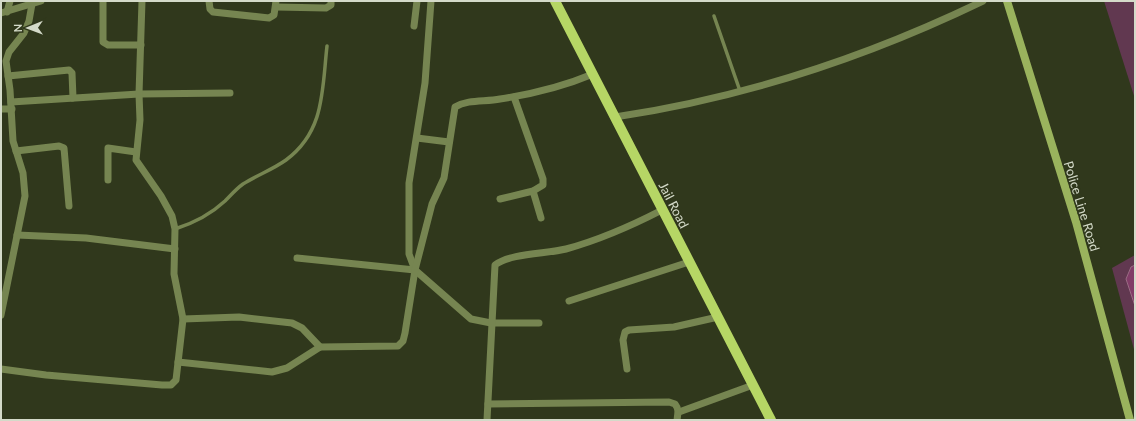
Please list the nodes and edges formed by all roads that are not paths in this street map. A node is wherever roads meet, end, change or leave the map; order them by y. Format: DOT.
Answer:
graph roads {
  1 [pos="10,1"];
  2 [pos="41,1"];
  3 [pos="103,1"];
  4 [pos="142,1"];
  5 [pos="210,1"];
  6 [pos="331,1"];
  7 [pos="417,1"];
  8 [pos="431,1"];
  9 [pos="555,1"];
  10 [pos="984,1"];
  11 [pos="1007,1"];
  12 [pos="32,4"];
  13 [pos="276,4"];
  14 [pos="4,12"];
  15 [pos="714,16"];
  16 [pos="414,26"];
  17 [pos="140,45"];
  18 [pos="328,46"];
  19 [pos="593,74"];
  20 [pos="8,76"];
  21 [pos="740,90"];
  22 [pos="230,93"];
  23 [pos="139,94"];
  24 [pos="514,97"];
  25 [pos="73,98"];
  26 [pos="11,106"];
  27 [pos="1,109"];
  28 [pos="615,117"];
  29 [pos="417,138"];
  30 [pos="449,142"];
  31 [pos="16,151"];
  32 [pos="136,152"];
  33 [pos="108,180"];
  34 [pos="533,191"];
  35 [pos="500,199"];
  36 [pos="69,206"];
  37 [pos="662,210"];
  38 [pos="541,218"];
  39 [pos="175,229"];
  40 [pos="17,235"];
  41 [pos="175,249"];
  42 [pos="297,258"];
  43 [pos="689,262"];
  44 [pos="415,270"];
  45 [pos="569,301"];
  46 [pos="1,314"];
  47 [pos="718,317"];
  48 [pos="182,319"];
  49 [pos="491,323"];
  50 [pos="539,323"];
  51 [pos="320,347"];
  52 [pos="178,362"];
  53 [pos="1,369"];
  54 [pos="627,370"];
  55 [pos="753,385"];
  56 [pos="488,404"];
  57 [pos="679,412"];
  58 [pos="487,420"];
  59 [pos="677,420"];
  60 [pos="771,420"];
  61 [pos="1130,420"];
  1 -- 14 [label="street"];
  2 -- 12 [label="street"];
  3 -- 17 [label="street"];
  4 -- 17 [label="street"];
  5 -- 13 [label="street"];
  6 -- 13 [label="street"];
  7 -- 16 [label="street"];
  8 -- 29 [label="street"];
  9 -- 19 [label="main road, Jail Road"];
  10 -- 21 [label="street"];
  11 -- 61 [label="street, Police Line Road"];
  12 -- 14 [label="street"];
  12 -- 20 [label="street"];
  15 -- 21 [label="lane"];
  17 -- 23 [label="street"];
  18 -- 39 [label="lane"];
  19 -- 24 [label="street"];
  19 -- 28 [label="main road, Jail Road"];
  20 -- 25 [label="street"];
  20 -- 26 [label="street"];
  21 -- 28 [label="street"];
  22 -- 23 [label="street"];
  23 -- 25 [label="street"];
  23 -- 32 [label="street"];
  24 -- 30 [label="street"];
  24 -- 34 [label="street"];
  25 -- 26 [label="street"];
  26 -- 27 [label="street"];
  26 -- 31 [label="street"];
  28 -- 37 [label="main road, Jail Road"];
  29 -- 30 [label="street"];
  29 -- 44 [label="street"];
  30 -- 44 [label="street"];
  31 -- 36 [label="street"];
  31 -- 40 [label="street"];
  32 -- 33 [label="street"];
  32 -- 39 [label="street"];
  34 -- 35 [label="street"];
  34 -- 38 [label="street"];
  37 -- 43 [label="main road, Jail Road"];
  37 -- 49 [label="street"];
  39 -- 41 [label="street"];
  40 -- 41 [label="street"];
  40 -- 46 [label="street"];
  41 -- 48 [label="street"];
  42 -- 44 [label="street"];
  43 -- 45 [label="street"];
  43 -- 47 [label="main road, Jail Road"];
  44 -- 49 [label="street"];
  44 -- 51 [label="street"];
  47 -- 54 [label="street"];
  47 -- 55 [label="main road, Jail Road"];
  48 -- 51 [label="street"];
  48 -- 52 [label="street"];
  49 -- 50 [label="street"];
  49 -- 56 [label="street"];
  51 -- 52 [label="street"];
  52 -- 53 [label="street"];
  55 -- 57 [label="street"];
  55 -- 60 [label="main road, Jail Road"];
  56 -- 57 [label="street"];
  56 -- 58 [label="street"];
  57 -- 59 [label="street"];
}
